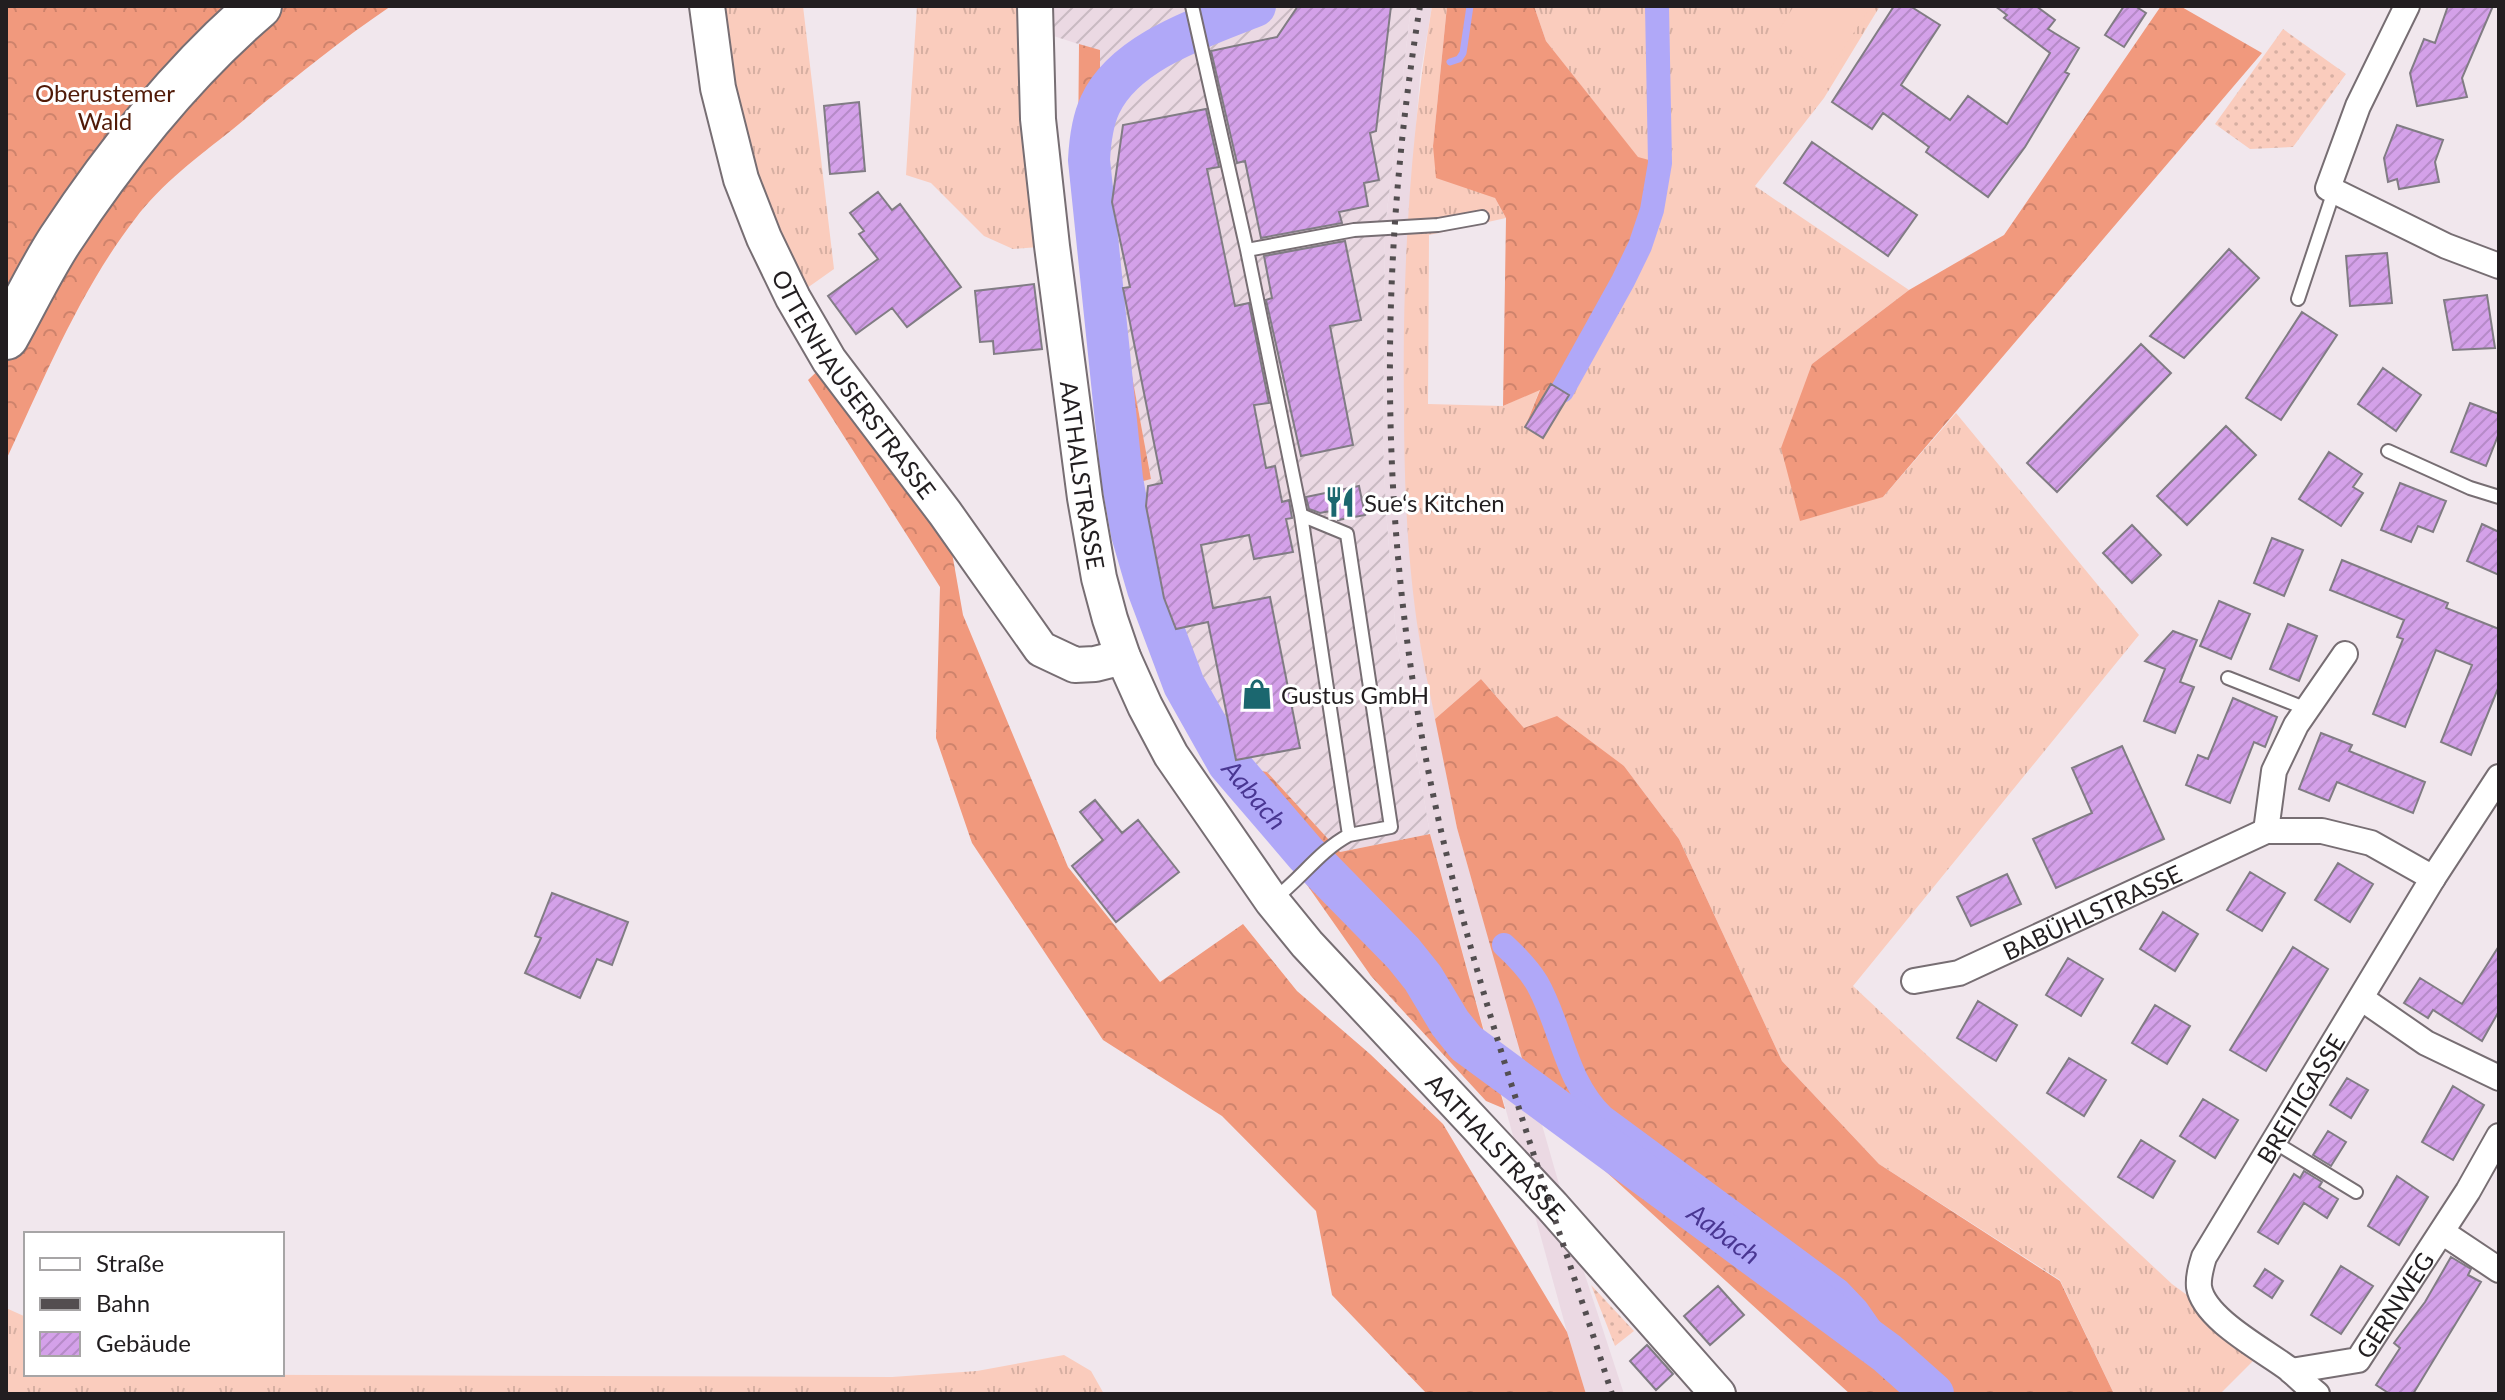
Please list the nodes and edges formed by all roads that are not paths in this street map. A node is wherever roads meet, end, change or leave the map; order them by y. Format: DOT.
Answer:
graph roads {
  1 [pos="233,6"];
  2 [pos="259,6"];
  3 [pos="707,6"];
  4 [pos="1035,6"];
  5 [pos="1192,6"];
  6 [pos="2407,6"];
  7 [pos="2334,191"];
  8 [pos="1482,217"];
  9 [pos="1247,250"];
  10 [pos="2499,266"];
  11 [pos="2298,299"];
  12 [pos="6,300"];
  13 [pos="6,337"];
  14 [pos="2388,451"];
  15 [pos="2499,497"];
  16 [pos="1301,515"];
  17 [pos="2345,654"];
  18 [pos="1123,657"];
  19 [pos="2228,678"];
  20 [pos="2307,709"];
  21 [pos="2499,778"];
  22 [pos="2266,831"];
  23 [pos="1349,835"];
  24 [pos="2433,878"];
  25 [pos="1272,901"];
  26 [pos="1914,981"];
  27 [pos="2361,998"];
  28 [pos="2499,1078"];
  29 [pos="2499,1136"];
  30 [pos="2274,1142"];
  31 [pos="2356,1192"];
  32 [pos="2442,1232"];
  33 [pos="2499,1270"];
  34 [pos="2291,1371"];
  35 [pos="1718,1394"];
  36 [pos="2317,1394"];
  1 -- 12 [label="highway"];
  2 -- 13 [label="highway"];
  3 -- 18 [label="main road, OTTENHAUSERSTRASSE"];
  4 -- 18 [label="main road, AATHALSTRASSE"];
  5 -- 9 [label="lane"];
  6 -- 7 [label="street"];
  7 -- 10 [label="street"];
  7 -- 11 [label="lane"];
  8 -- 9 [label="lane"];
  9 -- 16 [label="lane"];
  14 -- 15 [label="lane"];
  16 -- 23 [label="lane"];
  16 -- 23 [label="lane"];
  17 -- 20 [label="street"];
  18 -- 25 [label="main road, AATHALSTRASSE"];
  19 -- 20 [label="lane"];
  20 -- 22 [label="street"];
  21 -- 24 [label="street, BREITIGASSE"];
  22 -- 24 [label="street, BABÜHLSTRASSE"];
  22 -- 26 [label="street, BABÜHLSTRASSE"];
  23 -- 25 [label="lane"];
  24 -- 27 [label="street, BREITIGASSE"];
  25 -- 35 [label="main road, AATHALSTRASSE"];
  27 -- 28 [label="street"];
  27 -- 30 [label="street, BREITIGASSE"];
  29 -- 32 [label="street, GERNWEG"];
  30 -- 31 [label="lane"];
  30 -- 34 [label="street, BREITIGASSE"];
  32 -- 33 [label="street, GERNWEG"];
  32 -- 34 [label="street, GERNWEG"];
  34 -- 36 [label="street, BREITIGASSE"];
}
